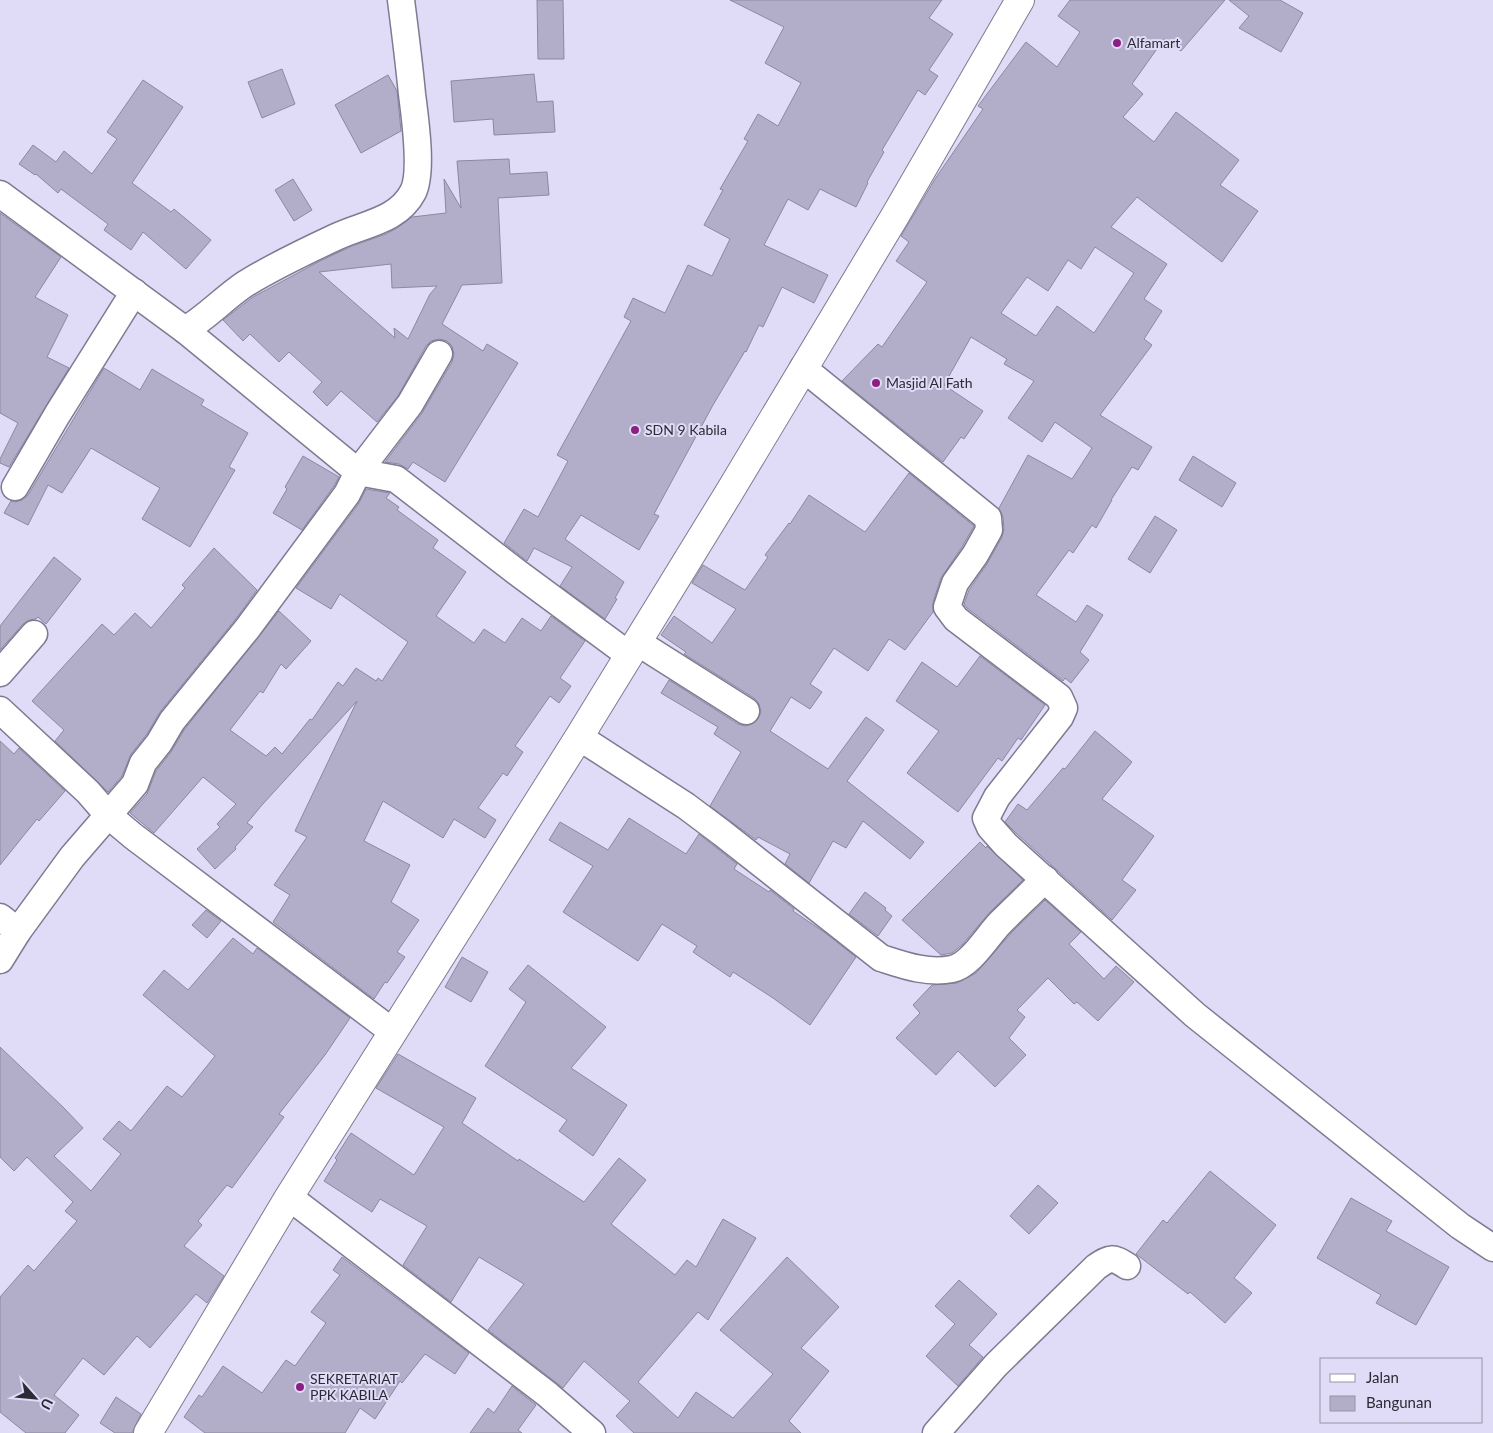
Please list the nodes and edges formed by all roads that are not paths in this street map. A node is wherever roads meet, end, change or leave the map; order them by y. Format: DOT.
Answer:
graph roads {
  1 [pos="402,0"];
  2 [pos="1020,0"];
  3 [pos="0,194"];
  4 [pos="134,292"];
  5 [pos="185,330"];
  6 [pos="439,354"];
  7 [pos="803,368"];
  8 [pos="358,472"];
  9 [pos="15,487"];
  10 [pos="34,634"];
  11 [pos="633,648"];
  12 [pos="0,673"];
  13 [pos="0,710"];
  14 [pos="746,711"];
  15 [pos="579,737"];
  16 [pos="108,815"];
  17 [pos="1045,879"];
  18 [pos="9,924"];
  19 [pos="0,960"];
  20 [pos="393,1032"];
  21 [pos="289,1196"];
  22 [pos="1493,1248"];
  23 [pos="1127,1266"];
  24 [pos="148,1433"];
  25 [pos="592,1433"];
  26 [pos="936,1433"];
  1 -- 5 [label="street"];
  2 -- 7 [label="main road"];
  3 -- 4 [label="street"];
  4 -- 5 [label="street"];
  4 -- 9 [label="street"];
  5 -- 8 [label="street"];
  6 -- 8 [label="street"];
  7 -- 11 [label="main road"];
  7 -- 17 [label="street"];
  8 -- 11 [label="street"];
  8 -- 16 [label="street"];
  10 -- 12 [label="street"];
  11 -- 14 [label="street"];
  11 -- 15 [label="main road"];
  13 -- 16 [label="street"];
  15 -- 17 [label="street"];
  15 -- 20 [label="main road"];
  16 -- 18 [label="street"];
  16 -- 20 [label="street"];
  17 -- 22 [label="street"];
  18 -- 19 [label="street"];
  20 -- 21 [label="main road"];
  21 -- 24 [label="main road"];
  21 -- 25 [label="street"];
  23 -- 26 [label="street"];
}
